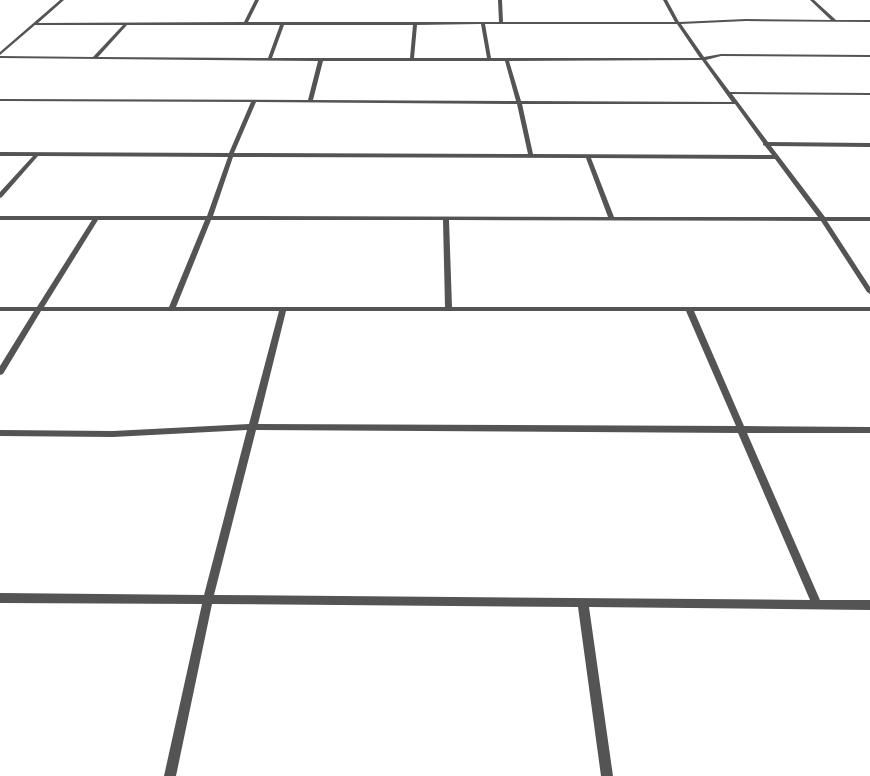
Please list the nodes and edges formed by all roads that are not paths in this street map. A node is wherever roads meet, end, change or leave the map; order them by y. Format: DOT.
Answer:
graph roads {
  1 [pos="62,0"];
  2 [pos="257,0"];
  3 [pos="500,0"];
  4 [pos="665,0"];
  5 [pos="812,0"];
  6 [pos="834,20"];
  7 [pos="864,20"];
  8 [pos="870,20"];
  9 [pos="246,23"];
  10 [pos="283,23"];
  11 [pos="415,23"];
  12 [pos="483,23"];
  13 [pos="501,23"];
  14 [pos="678,23"];
  15 [pos="35,24"];
  16 [pos="126,24"];
  17 [pos="870,26"];
  18 [pos="0,56"];
  19 [pos="870,56"];
  20 [pos="94,58"];
  21 [pos="703,59"];
  22 [pos="269,60"];
  23 [pos="321,60"];
  24 [pos="412,60"];
  25 [pos="489,60"];
  26 [pos="507,60"];
  27 [pos="730,93"];
  28 [pos="870,94"];
  29 [pos="0,100"];
  30 [pos="254,101"];
  31 [pos="310,102"];
  32 [pos="519,102"];
  33 [pos="737,103"];
  34 [pos="765,144"];
  35 [pos="870,144"];
  36 [pos="0,154"];
  37 [pos="37,154"];
  38 [pos="231,155"];
  39 [pos="531,156"];
  40 [pos="588,156"];
  41 [pos="775,157"];
  42 [pos="0,196"];
  43 [pos="0,218"];
  44 [pos="96,218"];
  45 [pos="209,218"];
  46 [pos="446,219"];
  47 [pos="612,219"];
  48 [pos="823,219"];
  49 [pos="870,219"];
  50 [pos="870,292"];
  51 [pos="0,309"];
  52 [pos="689,309"];
  53 [pos="870,309"];
  54 [pos="39,310"];
  55 [pos="172,310"];
  56 [pos="283,310"];
  57 [pos="449,310"];
  58 [pos="0,372"];
  59 [pos="251,427"];
  60 [pos="742,429"];
  61 [pos="870,430"];
  62 [pos="0,434"];
  63 [pos="0,598"];
  64 [pos="208,600"];
  65 [pos="583,603"];
  66 [pos="817,604"];
  67 [pos="870,605"];
  68 [pos="170,776"];
  69 [pos="607,776"];
  1 -- 15 [label="street"];
  2 -- 9 [label="street"];
  3 -- 13 [label="street"];
  4 -- 14 [label="street"];
  5 -- 6 [label="street"];
  6 -- 7 [label="street"];
  6 -- 14 [label="street"];
  7 -- 8 [label="street"];
  7 -- 17 [label="street"];
  9 -- 10 [label="street"];
  9 -- 16 [label="street"];
  10 -- 11 [label="street"];
  10 -- 22 [label="street"];
  11 -- 12 [label="street"];
  11 -- 24 [label="street"];
  12 -- 13 [label="street"];
  12 -- 25 [label="street"];
  13 -- 14 [label="street"];
  14 -- 21 [label="street"];
  15 -- 16 [label="street"];
  15 -- 18 [label="street"];
  16 -- 20 [label="street"];
  18 -- 20 [label="street"];
  19 -- 21 [label="street"];
  20 -- 22 [label="street"];
  21 -- 26 [label="street"];
  21 -- 27 [label="street"];
  22 -- 23 [label="street"];
  23 -- 24 [label="street"];
  23 -- 31 [label="street"];
  24 -- 25 [label="street"];
  25 -- 26 [label="street"];
  26 -- 32 [label="street"];
  27 -- 28 [label="street"];
  27 -- 33 [label="street"];
  29 -- 30 [label="street"];
  30 -- 31 [label="street"];
  30 -- 38 [label="street"];
  31 -- 32 [label="street"];
  32 -- 33 [label="street"];
  32 -- 39 [label="street"];
  33 -- 34 [label="street"];
  34 -- 35 [label="street"];
  34 -- 41 [label="street"];
  36 -- 37 [label="street"];
  37 -- 38 [label="street"];
  37 -- 42 [label="street"];
  38 -- 39 [label="street"];
  38 -- 45 [label="street"];
  39 -- 40 [label="street"];
  40 -- 41 [label="street"];
  40 -- 47 [label="street"];
  41 -- 48 [label="street"];
  43 -- 44 [label="street"];
  44 -- 45 [label="street"];
  44 -- 54 [label="street"];
  45 -- 46 [label="street"];
  45 -- 55 [label="street"];
  46 -- 47 [label="street"];
  46 -- 57 [label="street"];
  47 -- 48 [label="street"];
  48 -- 49 [label="street"];
  48 -- 50 [label="street"];
  51 -- 54 [label="street"];
  52 -- 53 [label="street"];
  52 -- 57 [label="street"];
  52 -- 60 [label="street"];
  54 -- 55 [label="street"];
  54 -- 58 [label="street"];
  55 -- 56 [label="street"];
  56 -- 57 [label="street"];
  56 -- 59 [label="street"];
  59 -- 60 [label="street"];
  59 -- 62 [label="street"];
  59 -- 64 [label="street"];
  60 -- 61 [label="street"];
  60 -- 66 [label="street"];
  63 -- 64 [label="street"];
  64 -- 65 [label="street"];
  64 -- 68 [label="street"];
  65 -- 66 [label="street"];
  65 -- 69 [label="street"];
  66 -- 67 [label="street"];
}
